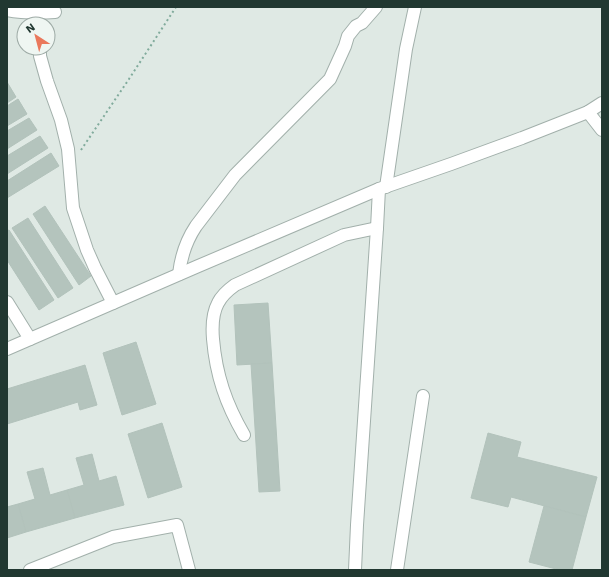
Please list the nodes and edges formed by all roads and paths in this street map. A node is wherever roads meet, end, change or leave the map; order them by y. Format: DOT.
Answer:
graph roads {
  1 [pos="176,7"];
  2 [pos="376,7"];
  3 [pos="415,7"];
  4 [pos="57,9"];
  5 [pos="7,10"];
  6 [pos="40,56"];
  7 [pos="602,103"];
  8 [pos="588,112"];
  9 [pos="602,115"];
  10 [pos="602,130"];
  11 [pos="70,166"];
  12 [pos="382,188"];
  13 [pos="377,228"];
  14 [pos="179,274"];
  15 [pos="7,302"];
  16 [pos="113,303"];
  17 [pos="30,339"];
  18 [pos="7,349"];
  19 [pos="424,396"];
  20 [pos="244,435"];
  21 [pos="30,570"];
  22 [pos="189,570"];
  23 [pos="355,570"];
  24 [pos="397,570"];
  1 -- 11 [label="path"];
  2 -- 14 [label="street"];
  3 -- 12 [label="street"];
  4 -- 5 [label="street"];
  6 -- 11 [label="street"];
  7 -- 8 [label="street"];
  8 -- 9 [label="street"];
  8 -- 10 [label="street"];
  8 -- 12 [label="street"];
  11 -- 16 [label="street"];
  12 -- 13 [label="street"];
  12 -- 14 [label="street"];
  13 -- 20 [label="street"];
  13 -- 23 [label="street"];
  14 -- 16 [label="street"];
  15 -- 17 [label="street"];
  16 -- 17 [label="street"];
  17 -- 18 [label="street"];
  19 -- 24 [label="street"];
  21 -- 22 [label="street"];
}
